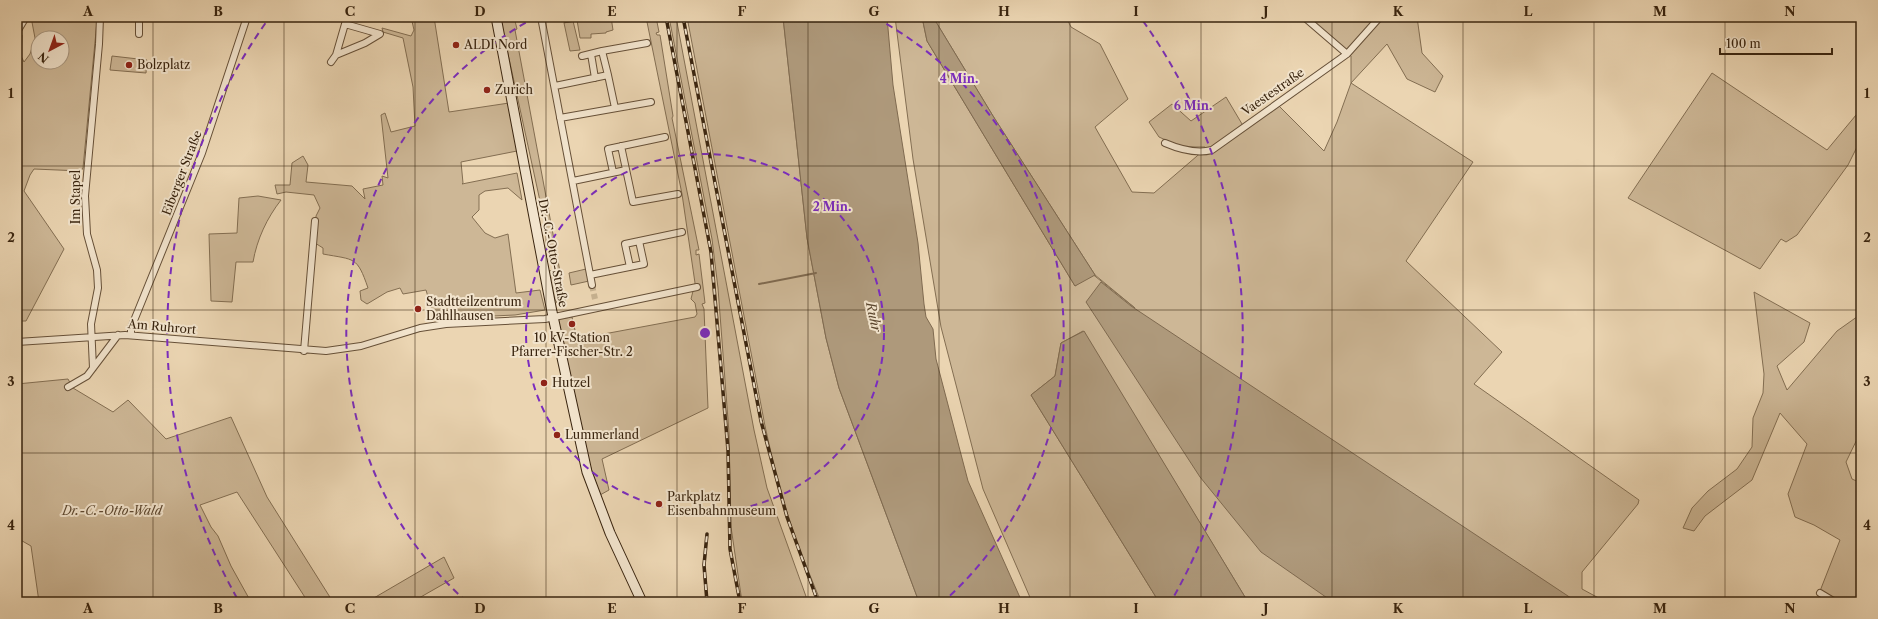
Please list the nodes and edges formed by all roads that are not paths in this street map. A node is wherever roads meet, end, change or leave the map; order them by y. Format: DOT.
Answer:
graph roads {
  1 [pos="26,17"];
  2 [pos="100,17"];
  3 [pos="139,17"];
  4 [pos="247,17"];
  5 [pos="347,17"];
  6 [pos="496,17"];
  7 [pos="541,17"];
  8 [pos="577,17"];
  9 [pos="1304,17"];
  10 [pos="1380,17"];
  11 [pos="566,19"];
  12 [pos="345,24"];
  13 [pos="17,32"];
  14 [pos="139,34"];
  15 [pos="647,43"];
  16 [pos="356,47"];
  17 [pos="602,51"];
  18 [pos="359,54"];
  19 [pos="591,54"];
  20 [pos="1347,54"];
  21 [pos="336,55"];
  22 [pos="582,56"];
  23 [pos="331,62"];
  24 [pos="608,76"];
  25 [pos="596,78"];
  26 [pos="555,86"];
  27 [pos="651,102"];
  28 [pos="615,108"];
  29 [pos="560,118"];
  30 [pos="665,137"];
  31 [pos="1165,143"];
  32 [pos="621,146"];
  33 [pos="626,170"];
  34 [pos="613,172"];
  35 [pos="573,181"];
  36 [pos="678,194"];
  37 [pos="315,221"];
  38 [pos="682,232"];
  39 [pos="639,241"];
  40 [pos="630,267"];
  41 [pos="590,275"];
  42 [pos="592,285"];
  43 [pos="697,287"];
  44 [pos="595,300"];
  45 [pos="596,307"];
  46 [pos="553,317"];
  47 [pos="118,335"];
  48 [pos="131,335"];
  49 [pos="90,336"];
  50 [pos="17,342"];
  51 [pos="304,351"];
  52 [pos="93,368"];
  53 [pos="68,387"];
  54 [pos="1820,593"];
  55 [pos="642,602"];
  56 [pos="1835,602"];
  1 -- 13 [label="street"];
  2 -- 49 [label="street, Im Stapel"];
  3 -- 14 [label="street"];
  4 -- 48 [label="street, Eiberger Straße"];
  5 -- 12 [label="street"];
  6 -- 46 [label="street, Dr.-C.-Otto-Straße"];
  7 -- 26 [label="street"];
  8 -- 11 [label="street"];
  9 -- 20 [label="street"];
  10 -- 20 [label="street, Vaestestraße"];
  12 -- 16 [label="street"];
  12 -- 21 [label="street"];
  15 -- 17 [label="street"];
  16 -- 18 [label="street"];
  16 -- 21 [label="street"];
  17 -- 19 [label="street"];
  17 -- 24 [label="street"];
  19 -- 22 [label="street"];
  19 -- 25 [label="street"];
  20 -- 31 [label="street, Vaestestraße"];
  21 -- 23 [label="street"];
  24 -- 25 [label="street"];
  24 -- 28 [label="street"];
  25 -- 26 [label="street"];
  26 -- 29 [label="street"];
  27 -- 28 [label="street"];
  28 -- 29 [label="street"];
  29 -- 35 [label="street"];
  30 -- 32 [label="street"];
  32 -- 33 [label="street"];
  32 -- 34 [label="street"];
  33 -- 34 [label="street"];
  33 -- 36 [label="street"];
  34 -- 35 [label="street"];
  35 -- 41 [label="street"];
  37 -- 51 [label="street"];
  38 -- 39 [label="street"];
  39 -- 40 [label="street"];
  39 -- 40 [label="street"];
  40 -- 41 [label="street"];
  41 -- 42 [label="street"];
  43 -- 45 [label="street, Am Ruhrort"];
  44 -- 45 [label="street"];
  45 -- 46 [label="street, Am Ruhrort"];
  46 -- 51 [label="street, Am Ruhrort"];
  46 -- 55 [label="street, Dr.-C.-Otto-Straße"];
  47 -- 48 [label="street, Am Ruhrort"];
  47 -- 49 [label="street, Am Ruhrort"];
  47 -- 52 [label="street"];
  48 -- 51 [label="street, Am Ruhrort"];
  49 -- 50 [label="street, Am Ruhrort"];
  49 -- 52 [label="street, Im Stapel"];
  52 -- 53 [label="street"];
  54 -- 56 [label="street"];
}
